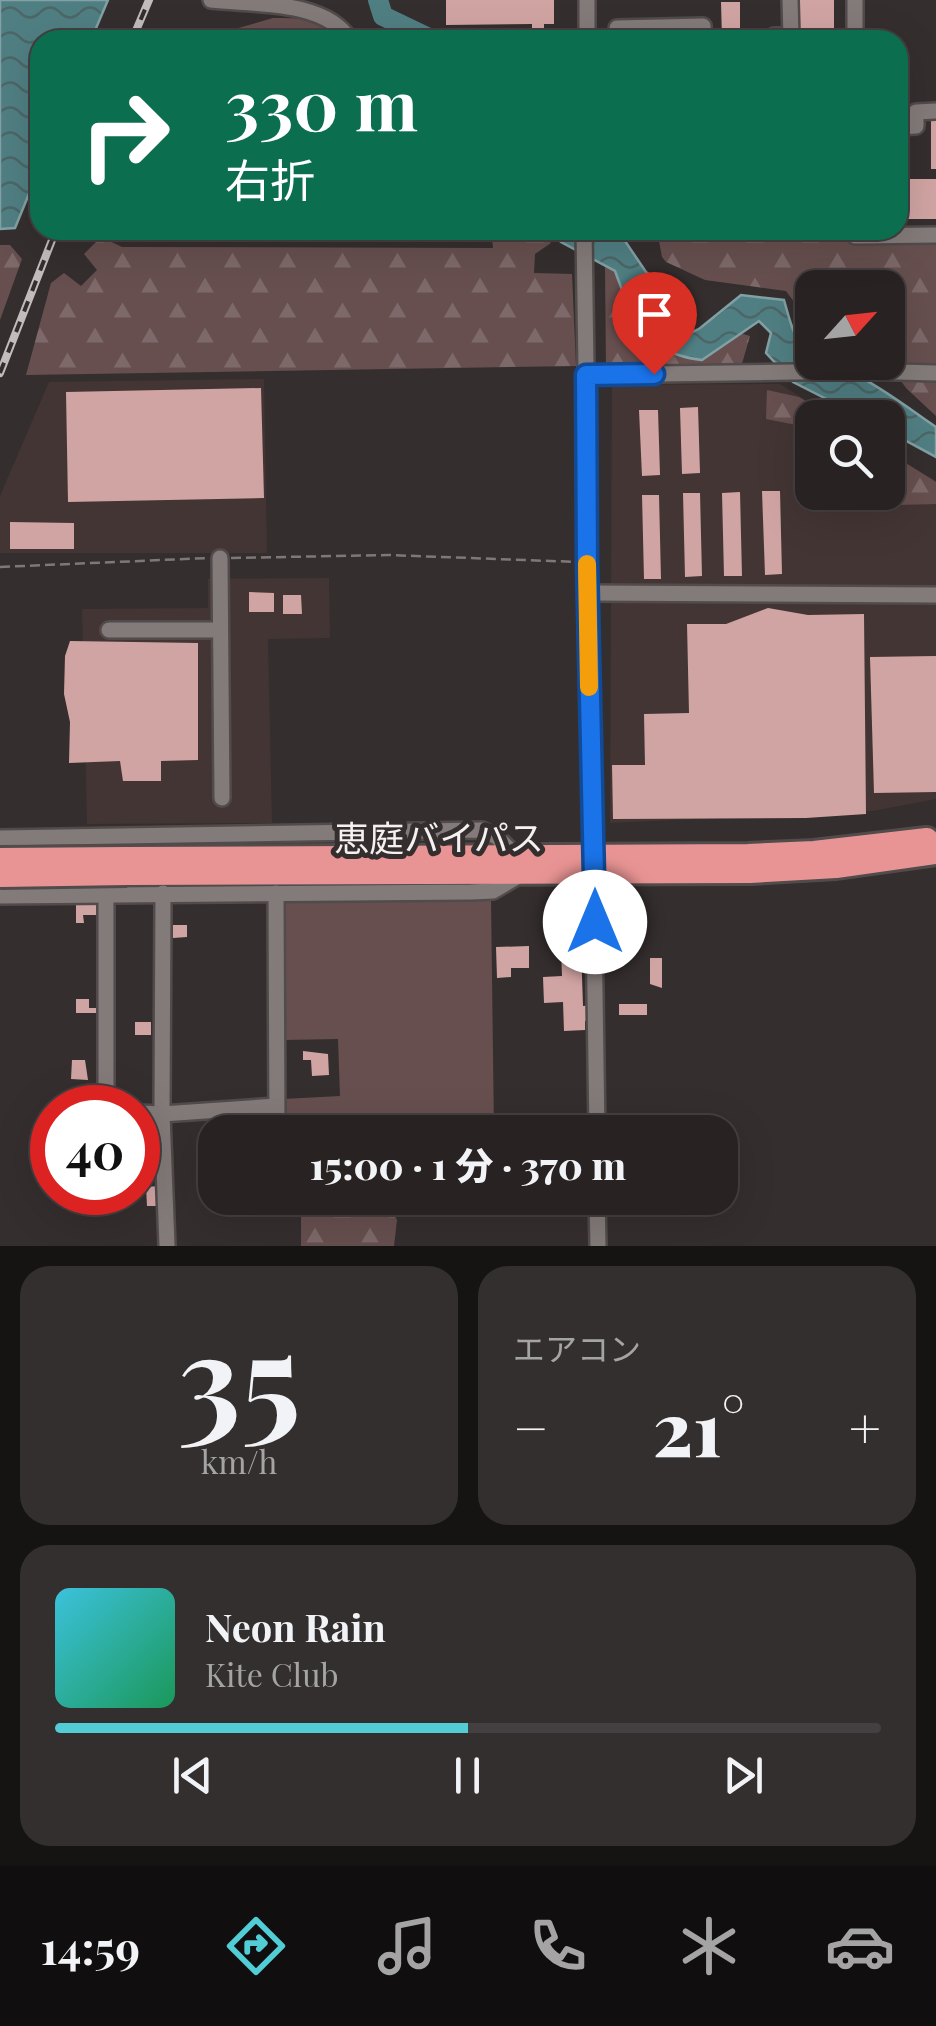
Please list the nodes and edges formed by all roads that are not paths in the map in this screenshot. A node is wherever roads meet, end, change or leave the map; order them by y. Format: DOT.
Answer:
graph roads {
  1 [pos="211,0"];
  2 [pos="587,0"];
  3 [pos="790,0"];
  4 [pos="855,0"];
  5 [pos="342,30"];
  6 [pos="587,30"];
  7 [pos="617,30"];
  8 [pos="704,30"];
  9 [pos="790,30"];
  10 [pos="855,30"];
  11 [pos="936,111"];
  12 [pos="908,126"];
  13 [pos="908,235"];
  14 [pos="936,235"];
  15 [pos="584,240"];
  16 [pos="936,373"];
  17 [pos="586,375"];
  18 [pos="220,558"];
  19 [pos="588,593"];
  20 [pos="936,595"];
  21 [pos="110,630"];
  22 [pos="219,630"];
  23 [pos="222,798"];
  24 [pos="106,837"];
  25 [pos="0,838"];
  26 [pos="936,838"];
  27 [pos="936,853"];
  28 [pos="0,860"];
  29 [pos="519,863"];
  30 [pos="594,864"];
  31 [pos="127,866"];
  32 [pos="0,876"];
  33 [pos="163,893"];
  34 [pos="276,893"];
  35 [pos="0,896"];
  36 [pos="106,896"];
  37 [pos="106,1085"];
  38 [pos="276,1106"];
  39 [pos="162,1114"];
  40 [pos="276,1115"];
  41 [pos="597,1115"];
  42 [pos="598,1215"];
  43 [pos="167,1246"];
  44 [pos="598,1246"];
  1 -- 5 [label="street"];
  2 -- 6 [label="street"];
  3 -- 9 [label="street"];
  4 -- 10 [label="street"];
  7 -- 8 [label="street"];
  11 -- 12 [label="street"];
  13 -- 14 [label="street"];
  15 -- 17 [label="street"];
  16 -- 17 [label="street"];
  17 -- 19 [label="street"];
  18 -- 22 [label="street"];
  19 -- 20 [label="street"];
  19 -- 30 [label="street"];
  21 -- 22 [label="street"];
  22 -- 23 [label="street"];
  24 -- 25 [label="street"];
  24 -- 29 [label="street"];
  24 -- 36 [label="street"];
  26 -- 30 [label="highway, 恵庭バイパス"];
  27 -- 30 [label="highway, 恵庭バイパス"];
  28 -- 31 [label="highway, 恵庭バイパス, bridge"];
  29 -- 30 [label="highway, 恵庭バイパス"];
  29 -- 31 [label="highway, 恵庭バイパス"];
  29 -- 34 [label="street"];
  30 -- 41 [label="street"];
  31 -- 32 [label="highway, 恵庭バイパス, bridge"];
  33 -- 34 [label="street"];
  33 -- 36 [label="street"];
  33 -- 39 [label="street"];
  34 -- 38 [label="street"];
  35 -- 36 [label="street"];
  36 -- 37 [label="street"];
  38 -- 39 [label="street"];
  38 -- 40 [label="street"];
  39 -- 43 [label="street"];
  42 -- 44 [label="street"];
}
